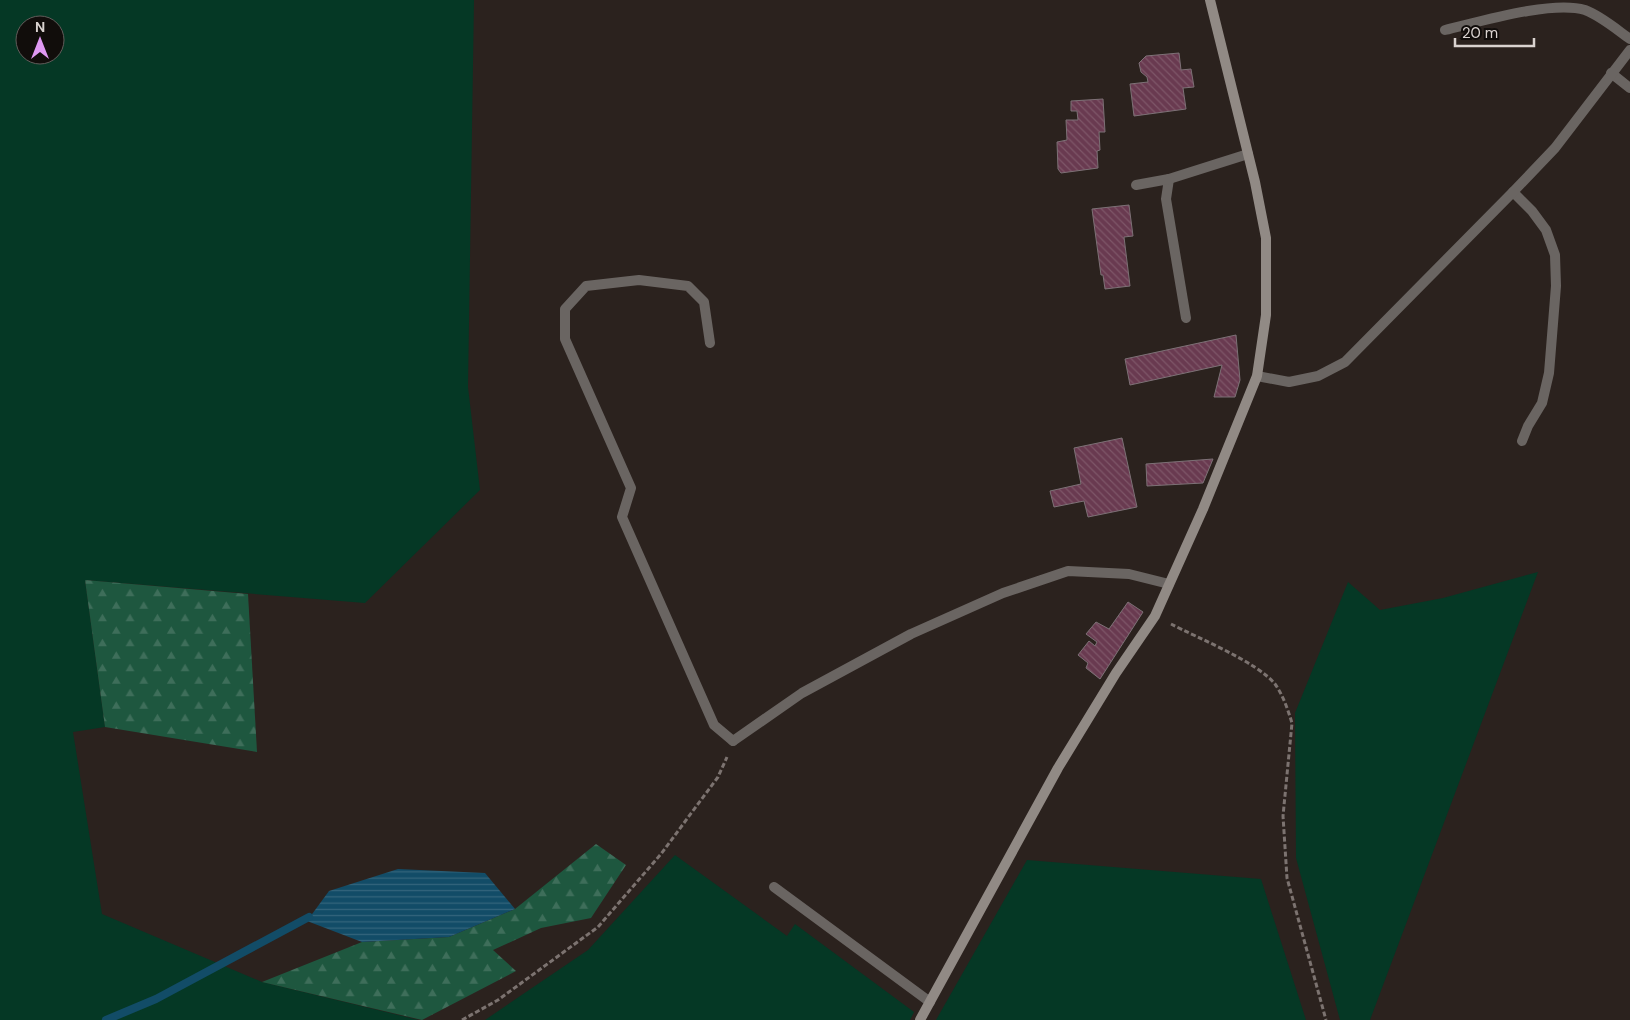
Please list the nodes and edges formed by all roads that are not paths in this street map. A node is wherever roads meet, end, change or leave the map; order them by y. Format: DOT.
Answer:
graph roads {
  1 [pos="1210,0"];
  2 [pos="1445,30"];
  3 [pos="1630,39"];
  4 [pos="1630,50"];
  5 [pos="1611,74"];
  6 [pos="1630,88"];
  7 [pos="1248,154"];
  8 [pos="1170,179"];
  9 [pos="1136,185"];
  10 [pos="1513,192"];
  11 [pos="1186,318"];
  12 [pos="710,343"];
  13 [pos="1257,376"];
  14 [pos="1522,441"];
  15 [pos="1169,584"];
  16 [pos="774,887"];
  17 [pos="930,1002"];
  18 [pos="920,1020"];
  1 -- 7 [label="street"];
  2 -- 3 [label="street"];
  4 -- 5 [label="street"];
  5 -- 6 [label="street"];
  5 -- 10 [label="street"];
  7 -- 8 [label="street"];
  7 -- 13 [label="street"];
  8 -- 9 [label="street"];
  8 -- 11 [label="street"];
  10 -- 13 [label="street"];
  10 -- 14 [label="street"];
  12 -- 15 [label="street"];
  13 -- 15 [label="street"];
  15 -- 17 [label="street"];
  16 -- 17 [label="street"];
  17 -- 18 [label="street"];
}
